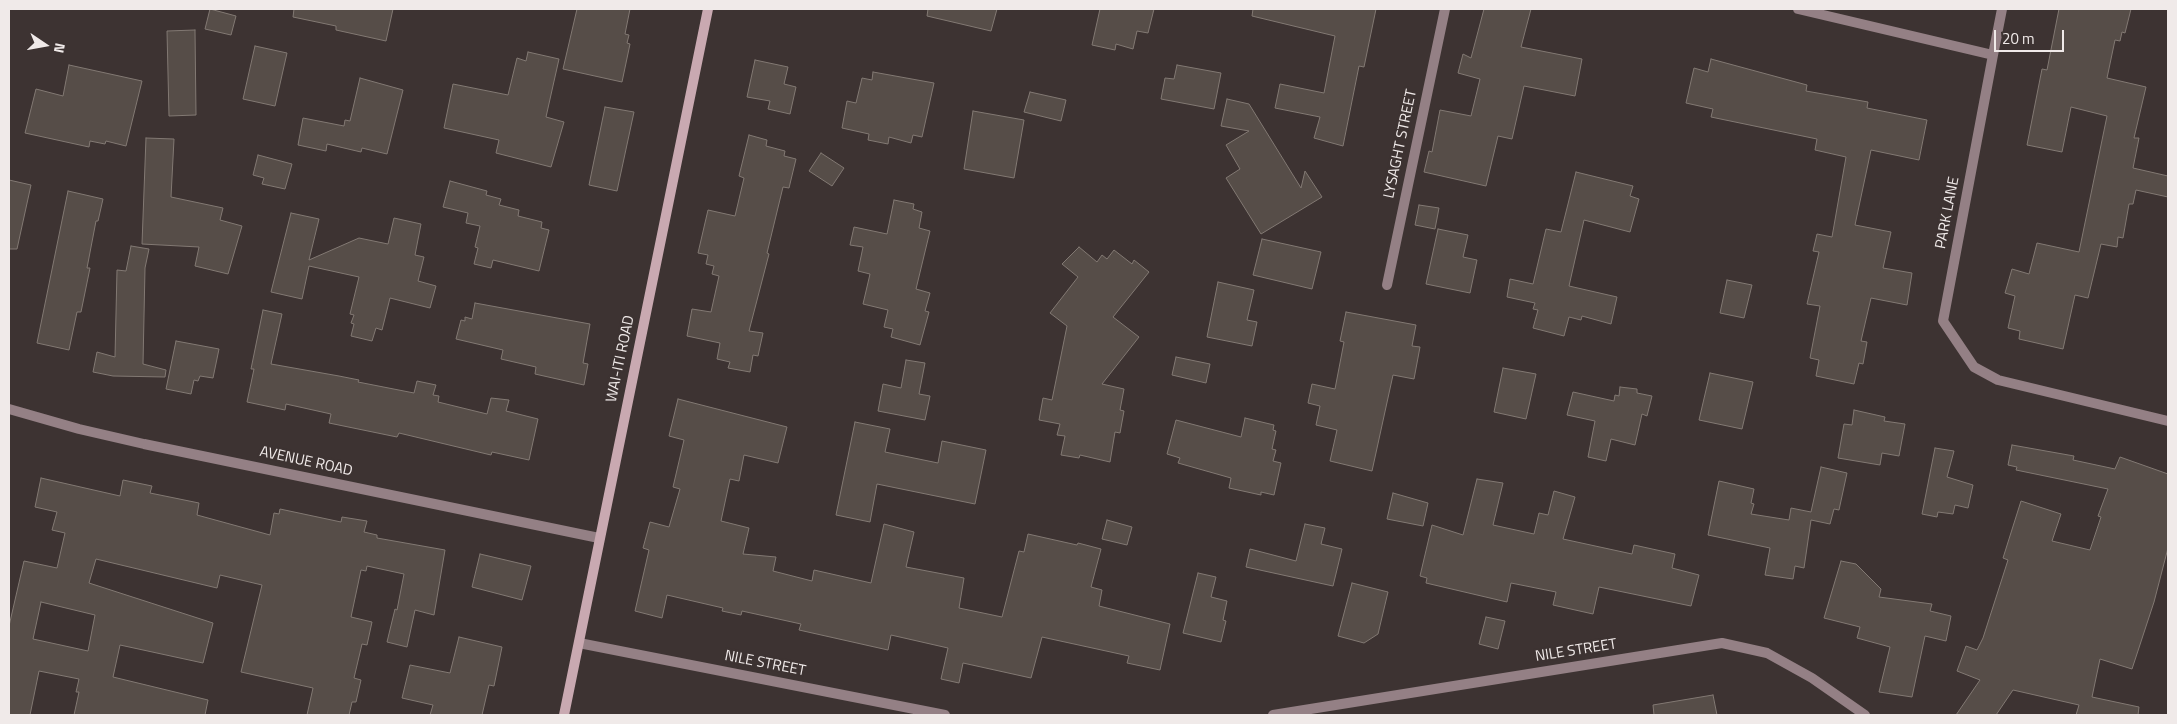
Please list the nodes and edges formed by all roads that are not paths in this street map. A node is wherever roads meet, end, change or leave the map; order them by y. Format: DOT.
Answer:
graph roads {
  1 [pos="708,9"];
  2 [pos="1445,9"];
  3 [pos="1798,9"];
  4 [pos="2002,9"];
  5 [pos="1993,55"];
  6 [pos="1387,285"];
  7 [pos="9,409"];
  8 [pos="2168,421"];
  9 [pos="599,538"];
  10 [pos="579,643"];
  11 [pos="564,715"];
  12 [pos="945,715"];
  13 [pos="1273,715"];
  14 [pos="1865,715"];
  1 -- 9 [label="main road, WAI-ITI ROAD"];
  2 -- 6 [label="street, LYSAGHT STREET"];
  3 -- 5 [label="street"];
  4 -- 5 [label="street, PARK LANE"];
  5 -- 8 [label="street, PARK LANE"];
  7 -- 9 [label="street, AVENUE ROAD"];
  9 -- 10 [label="main road, WAI-ITI ROAD"];
  10 -- 11 [label="main road, WAI-ITI ROAD"];
  10 -- 12 [label="street, NILE STREET"];
  13 -- 14 [label="street, NILE STREET"];
}
